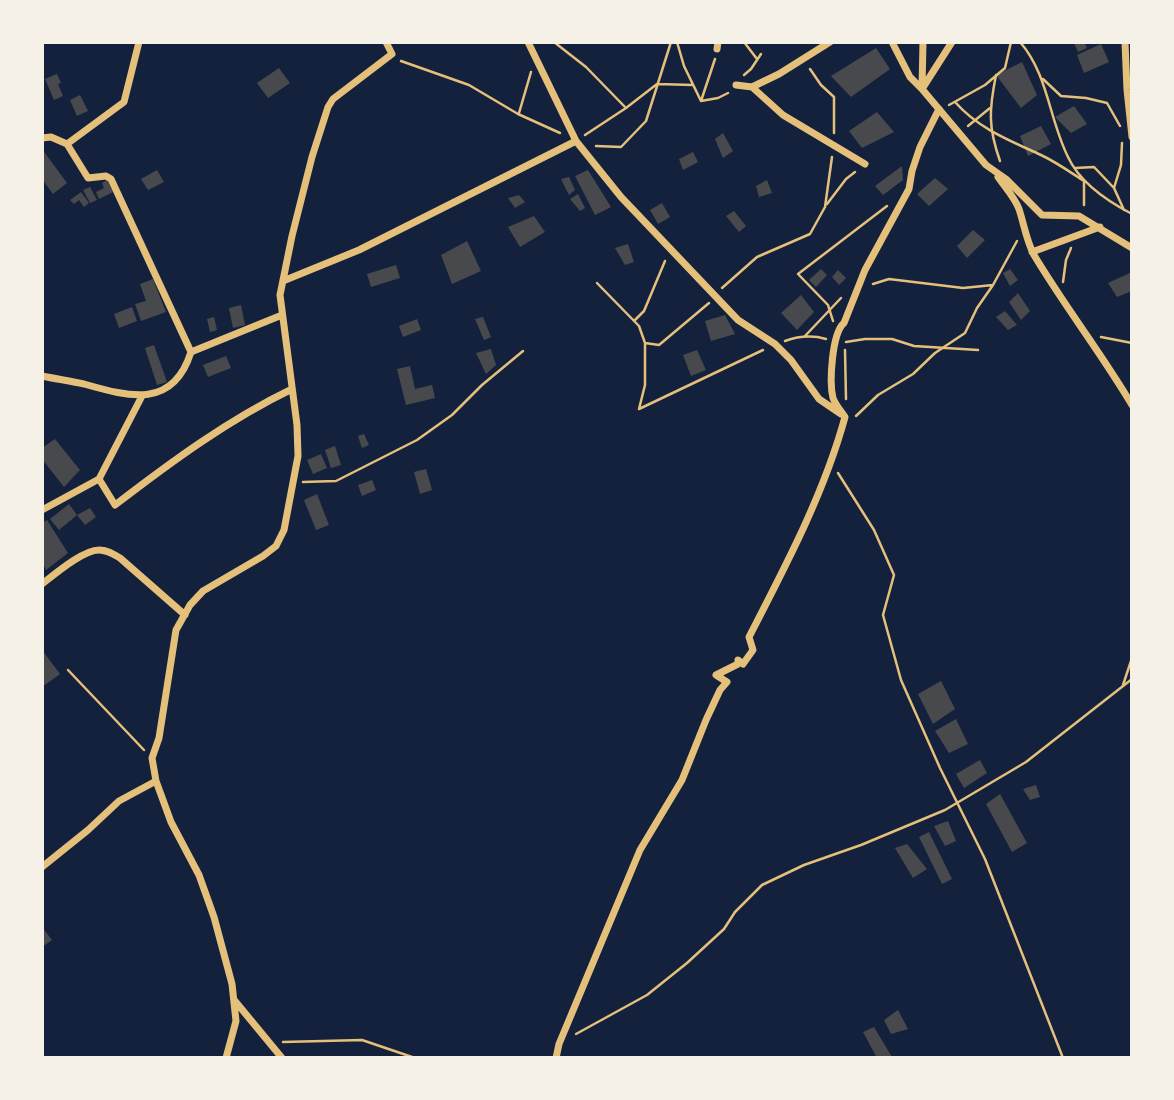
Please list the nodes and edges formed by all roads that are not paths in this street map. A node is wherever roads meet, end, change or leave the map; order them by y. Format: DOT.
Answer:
graph roads {
  1 [pos="139,42"];
  2 [pos="386,42"];
  3 [pos="528,42"];
  4 [pos="830,42"];
  5 [pos="892,42"];
  6 [pos="923,42"];
  7 [pos="952,42"];
  8 [pos="1125,42"];
  9 [pos="736,85"];
  10 [pos="752,87"];
  11 [pos="922,89"];
  12 [pos="939,109"];
  13 [pos="1132,137"];
  14 [pos="42,138"];
  15 [pos="576,141"];
  16 [pos="67,144"];
  17 [pos="865,164"];
  18 [pos="995,174"];
  19 [pos="1100,227"];
  20 [pos="1131,246"];
  21 [pos="1032,252"];
  22 [pos="283,281"];
  23 [pos="282,315"];
  24 [pos="191,352"];
  25 [pos="42,376"];
  26 [pos="292,389"];
  27 [pos="142,396"];
  28 [pos="1132,405"];
  29 [pos="845,417"];
  30 [pos="99,479"];
  31 [pos="42,510"];
  32 [pos="42,584"];
  33 [pos="185,615"];
  34 [pos="156,781"];
  35 [pos="42,867"];
  36 [pos="235,1001"];
  37 [pos="226,1058"];
  38 [pos="282,1058"];
  39 [pos="556,1058"];
  1 -- 16 [label="street"];
  2 -- 22 [label="street"];
  3 -- 15 [label="street"];
  4 -- 10 [label="street"];
  5 -- 11 [label="street"];
  6 -- 11 [label="street"];
  7 -- 11 [label="street"];
  8 -- 13 [label="street"];
  9 -- 10 [label="street"];
  10 -- 17 [label="street"];
  11 -- 12 [label="street"];
  12 -- 18 [label="street"];
  12 -- 29 [label="street"];
  14 -- 16 [label="street"];
  15 -- 22 [label="street"];
  15 -- 29 [label="street"];
  16 -- 24 [label="street"];
  18 -- 19 [label="street"];
  18 -- 21 [label="street"];
  19 -- 20 [label="street"];
  19 -- 21 [label="street"];
  21 -- 28 [label="street"];
  22 -- 23 [label="street"];
  23 -- 24 [label="street"];
  23 -- 26 [label="street"];
  24 -- 27 [label="street"];
  25 -- 27 [label="street"];
  26 -- 30 [label="street"];
  26 -- 33 [label="street"];
  27 -- 30 [label="street"];
  29 -- 39 [label="street"];
  30 -- 31 [label="street"];
  32 -- 33 [label="street"];
  33 -- 34 [label="street"];
  34 -- 35 [label="street"];
  34 -- 36 [label="street"];
  36 -- 37 [label="street"];
  36 -- 38 [label="street"];
}
